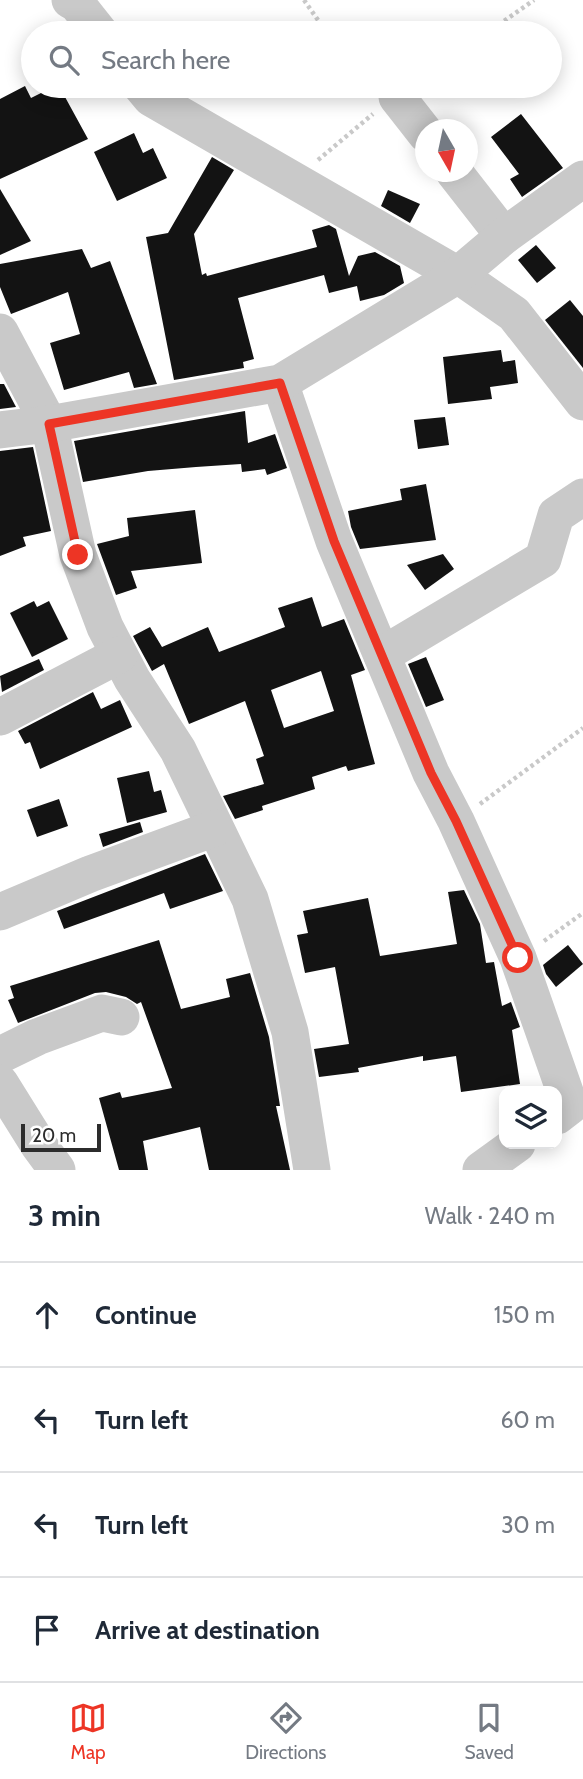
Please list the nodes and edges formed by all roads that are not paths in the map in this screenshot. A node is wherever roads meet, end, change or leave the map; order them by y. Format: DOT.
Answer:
graph roads {
  1 [pos="70,0"];
  2 [pos="90,21"];
  3 [pos="151,98"];
  4 [pos="398,98"];
  5 [pos="415,121"];
  6 [pos="583,179"];
  7 [pos="462,182"];
  8 [pos="504,236"];
  9 [pos="458,275"];
  10 [pos="0,332"];
  11 [pos="280,383"];
  12 [pos="583,401"];
  13 [pos="49,424"];
  14 [pos="0,430"];
  15 [pos="583,497"];
  16 [pos="119,654"];
  17 [pos="382,655"];
  18 [pos="0,717"];
  19 [pos="215,828"];
  20 [pos="0,912"];
  21 [pos="121,1017"];
  22 [pos="0,1055"];
  23 [pos="0,1083"];
  24 [pos="562,1112"];
  25 [pos="510,1149"];
  26 [pos="57,1170"];
  27 [pos="312,1170"];
  28 [pos="481,1170"];
  1 -- 2 [label="street"];
  3 -- 9 [label="street"];
  4 -- 5 [label="street"];
  6 -- 8 [label="street"];
  7 -- 8 [label="street"];
  8 -- 9 [label="street"];
  9 -- 11 [label="street"];
  9 -- 12 [label="street"];
  10 -- 13 [label="street"];
  11 -- 13 [label="street"];
  11 -- 17 [label="street"];
  13 -- 14 [label="street"];
  13 -- 16 [label="street"];
  15 -- 17 [label="street"];
  16 -- 18 [label="street"];
  16 -- 19 [label="street"];
  17 -- 24 [label="street"];
  19 -- 20 [label="street"];
  19 -- 27 [label="street"];
  21 -- 22 [label="street"];
  23 -- 26 [label="street"];
  25 -- 28 [label="street"];
}
